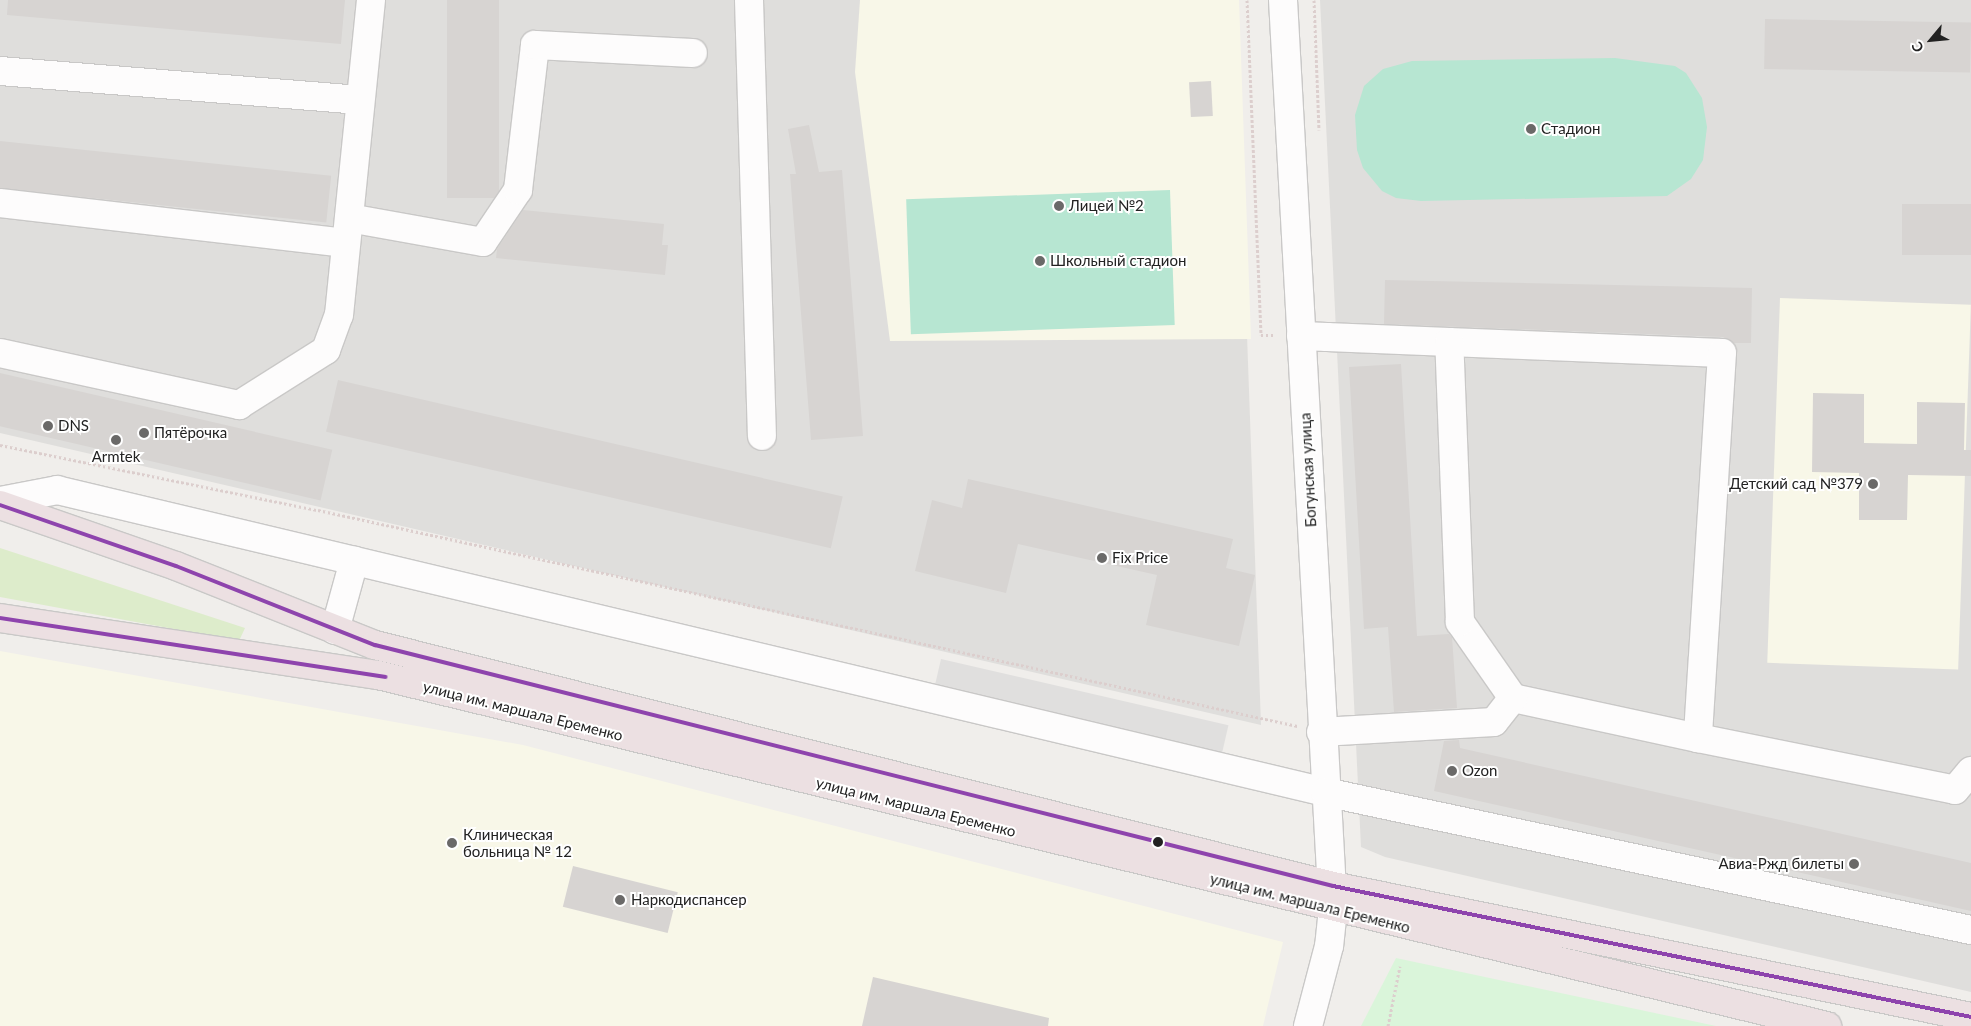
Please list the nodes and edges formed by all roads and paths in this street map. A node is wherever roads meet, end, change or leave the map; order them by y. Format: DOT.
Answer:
graph roads {
  1 [pos="371,0"];
  2 [pos="749,0"];
  3 [pos="1247,0"];
  4 [pos="1284,0"];
  5 [pos="693,53"];
  6 [pos="0,71"];
  7 [pos="360,100"];
  8 [pos="0,203"];
  9 [pos="348,231"];
  10 [pos="1261,335"];
  11 [pos="1301,336"];
  12 [pos="1449,342"];
  13 [pos="0,353"];
  14 [pos="762,436"];
  15 [pos="0,445"];
  16 [pos="0,501"];
  17 [pos="0,505"];
  18 [pos="354,561"];
  19 [pos="0,618"];
  20 [pos="335,630"];
  21 [pos="1513,698"];
  22 [pos="1322,732"];
  23 [pos="1698,738"];
  24 [pos="1971,771"];
  25 [pos="1325,792"];
  26 [pos="1333,898"];
  27 [pos="1971,930"];
  28 [pos="1400,966"];
  29 [pos="1971,1017"];
  30 [pos="1308,1026"];
  31 [pos="1388,1026"];
  32 [pos="1827,1026"];
  1 -- 7 [label="street"];
  2 -- 14 [label="street"];
  3 -- 10 [label="path"];
  4 -- 11 [label="street, Богунская улица"];
  5 -- 9 [label="street"];
  6 -- 7 [label="street"];
  7 -- 9 [label="street"];
  8 -- 9 [label="street"];
  9 -- 13 [label="street"];
  11 -- 12 [label="street"];
  11 -- 22 [label="street, Богунская улица"];
  12 -- 21 [label="street"];
  12 -- 23 [label="street"];
  15 -- 22 [label="path"];
  16 -- 18 [label="street"];
  17 -- 20 [label="highway, улица им. маршала Еременко"];
  18 -- 20 [label="street"];
  18 -- 25 [label="street"];
  19 -- 26 [label="highway, улица им. маршала Еременко"];
  20 -- 26 [label="highway, улица им. маршала Еременко"];
  21 -- 22 [label="street"];
  21 -- 23 [label="street"];
  22 -- 25 [label="street, Богунская улица"];
  23 -- 24 [label="street"];
  25 -- 26 [label="street, Богунская улица"];
  25 -- 27 [label="street"];
  26 -- 29 [label="highway, улица им. маршала Еременко"];
  26 -- 30 [label="street, Богунская улица"];
  26 -- 32 [label="highway, улица им. маршала Еременко"];
  28 -- 31 [label="path"];
}
